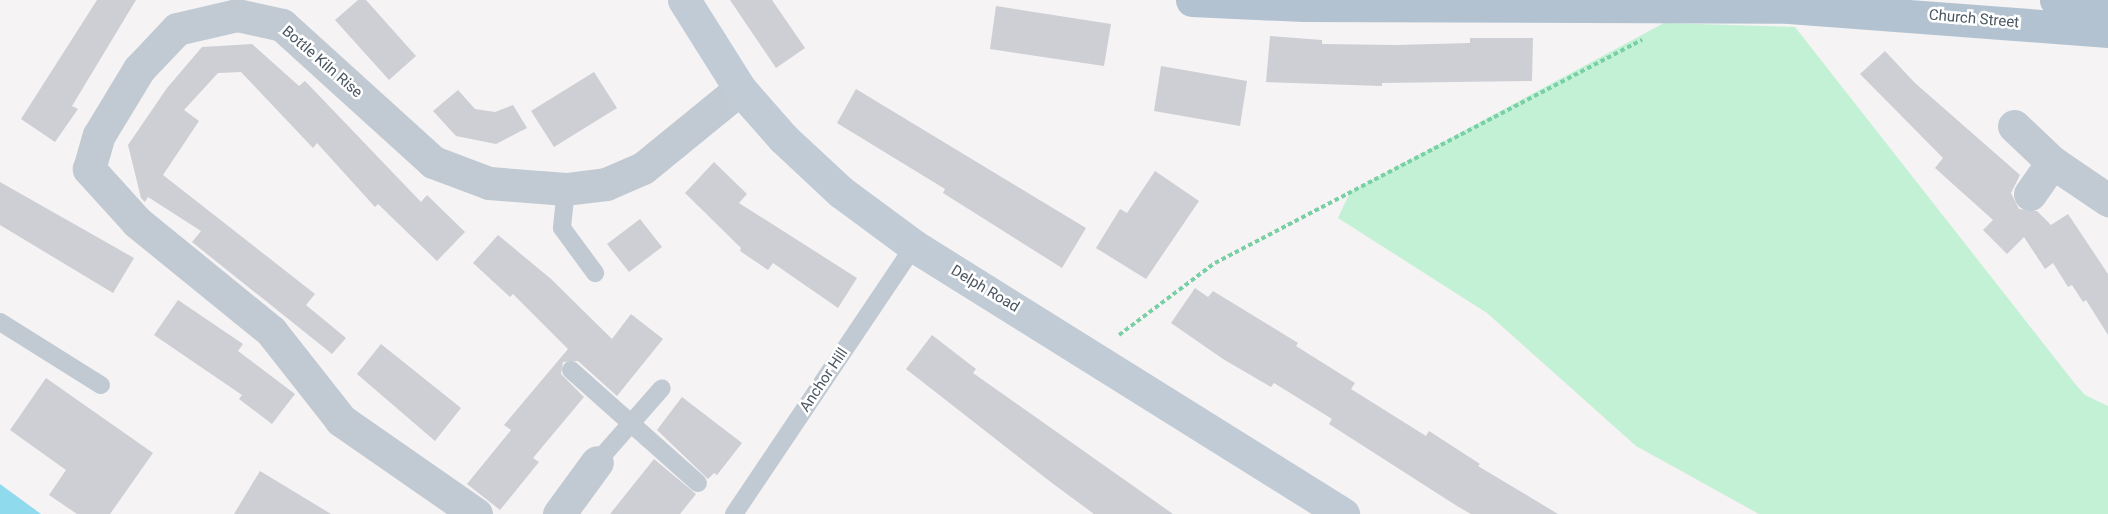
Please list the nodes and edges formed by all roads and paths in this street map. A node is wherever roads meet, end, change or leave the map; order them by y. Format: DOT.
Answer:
graph roads {
  1 [pos="684,0"];
  2 [pos="1192,0"];
  3 [pos="2056,0"];
  4 [pos="2108,6"];
  5 [pos="2108,31"];
  6 [pos="1651,35"];
  7 [pos="740,89"];
  8 [pos="2013,126"];
  9 [pos="2052,162"];
  10 [pos="566,189"];
  11 [pos="2030,194"];
  12 [pos="2108,200"];
  13 [pos="914,246"];
  14 [pos="596,273"];
  15 [pos="0,322"];
  16 [pos="1090,357"];
  17 [pos="571,370"];
  18 [pos="101,385"];
  19 [pos="662,388"];
  20 [pos="629,424"];
  21 [pos="597,462"];
  22 [pos="698,483"];
  23 [pos="476,514"];
  24 [pos="559,514"];
  25 [pos="734,514"];
  26 [pos="1343,514"];
  1 -- 7 [label="main road, Delph Road"];
  2 -- 5 [label="main road, Church Street"];
  3 -- 4 [label="main road"];
  6 -- 16 [label="path"];
  7 -- 10 [label="street, Bottle Kiln Rise"];
  7 -- 13 [label="main road, Delph Road"];
  8 -- 9 [label="street"];
  9 -- 11 [label="street"];
  9 -- 12 [label="street"];
  10 -- 14 [label="lane"];
  10 -- 23 [label="street, Bottle Kiln Rise"];
  13 -- 16 [label="main road, Delph Road"];
  13 -- 25 [label="lane, Anchor Hill"];
  15 -- 18 [label="lane"];
  16 -- 26 [label="main road, Delph Road"];
  17 -- 20 [label="lane"];
  19 -- 20 [label="lane"];
  20 -- 21 [label="lane"];
  20 -- 22 [label="lane"];
  21 -- 24 [label="street"];
}
